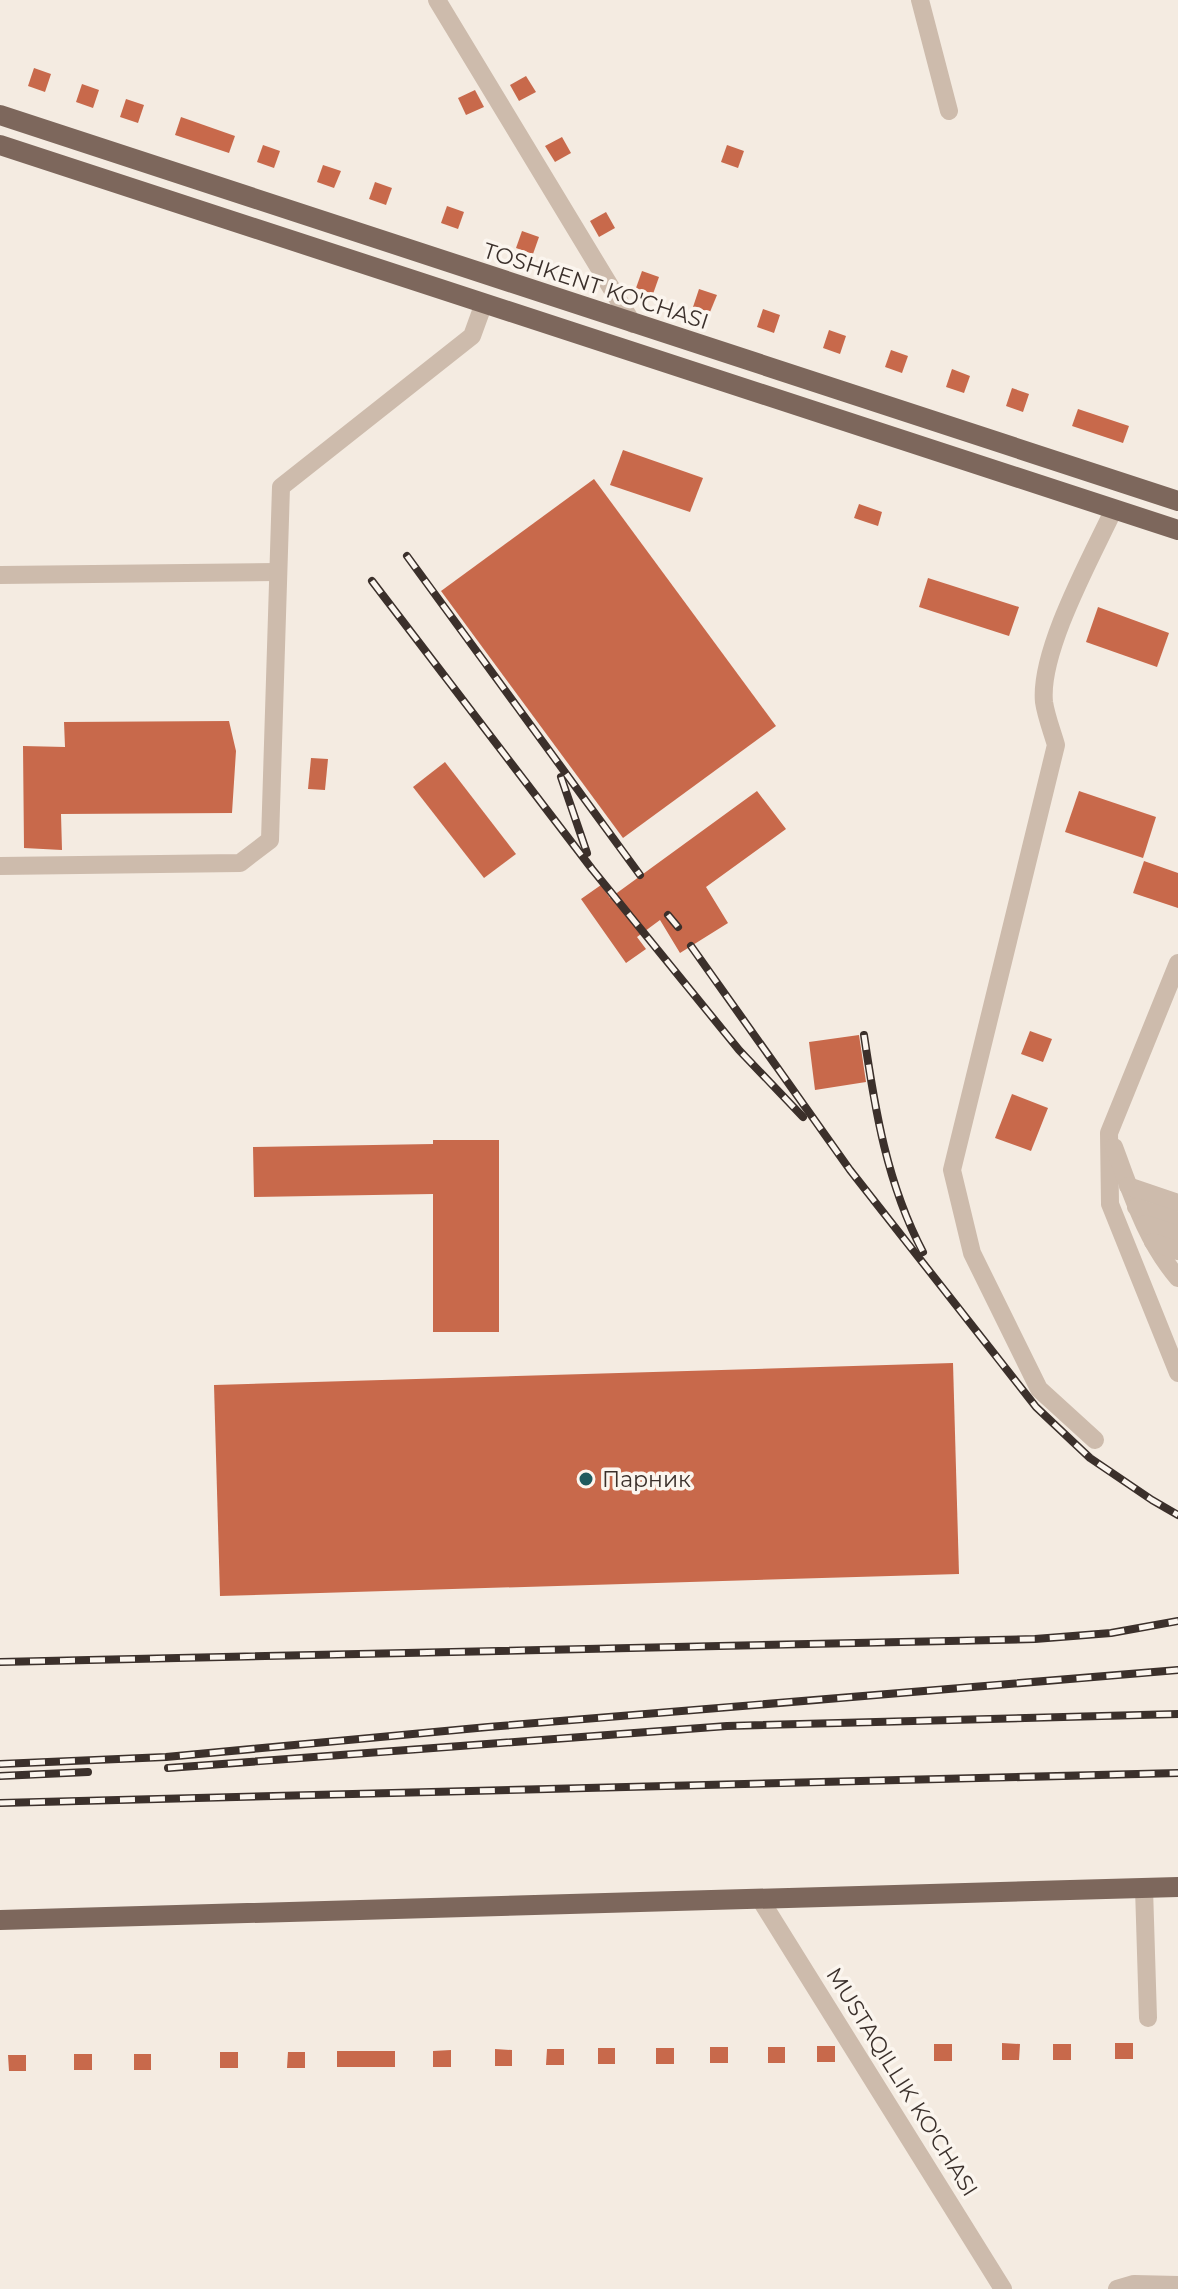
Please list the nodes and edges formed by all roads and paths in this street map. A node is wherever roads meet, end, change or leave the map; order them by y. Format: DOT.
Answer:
graph roads {
  1 [pos="437,0"];
  2 [pos="920,0"];
  3 [pos="949,111"];
  4 [pos="0,115"];
  5 [pos="0,145"];
  6 [pos="484,303"];
  7 [pos="633,324"];
  8 [pos="1178,501"];
  9 [pos="1114,509"];
  10 [pos="1178,530"];
  11 [pos="277,572"];
  12 [pos="0,575"];
  13 [pos="0,866"];
  14 [pos="1178,963"];
  15 [pos="1109,1133"];
  16 [pos="1128,1186"];
  17 [pos="1178,1203"];
  18 [pos="1136,1207"];
  19 [pos="1178,1221"];
  20 [pos="1145,1224"];
  21 [pos="1178,1235"];
  22 [pos="1174,1260"];
  23 [pos="1178,1278"];
  24 [pos="1178,1373"];
  25 [pos="1095,1440"];
  26 [pos="1178,1887"];
  27 [pos="1144,1888"];
  28 [pos="760,1899"];
  29 [pos="0,1920"];
  30 [pos="1148,2018"];
  31 [pos="1178,2285"];
  32 [pos="1003,2289"];
  33 [pos="1117,2289"];
  1 -- 7 [label="street"];
  2 -- 3 [label="street"];
  4 -- 7 [label="main road, TOSHKENT KO'CHASI"];
  5 -- 6 [label="main road"];
  6 -- 9 [label="main road"];
  6 -- 11 [label="street"];
  7 -- 8 [label="main road, TOSHKENT KO'CHASI"];
  9 -- 10 [label="main road"];
  9 -- 25 [label="street"];
  11 -- 12 [label="street"];
  11 -- 13 [label="street"];
  14 -- 15 [label="street"];
  15 -- 16 [label="street"];
  15 -- 24 [label="street"];
  16 -- 17 [label="street"];
  16 -- 18 [label="street"];
  18 -- 19 [label="street"];
  18 -- 20 [label="street"];
  20 -- 21 [label="street"];
  20 -- 22 [label="street"];
  22 -- 23 [label="street"];
  26 -- 27 [label="main road"];
  27 -- 28 [label="main road"];
  27 -- 30 [label="street"];
  28 -- 29 [label="main road"];
  28 -- 32 [label="street, MUSTAQILLIK KO'CHASI"];
  31 -- 33 [label="street"];
}
